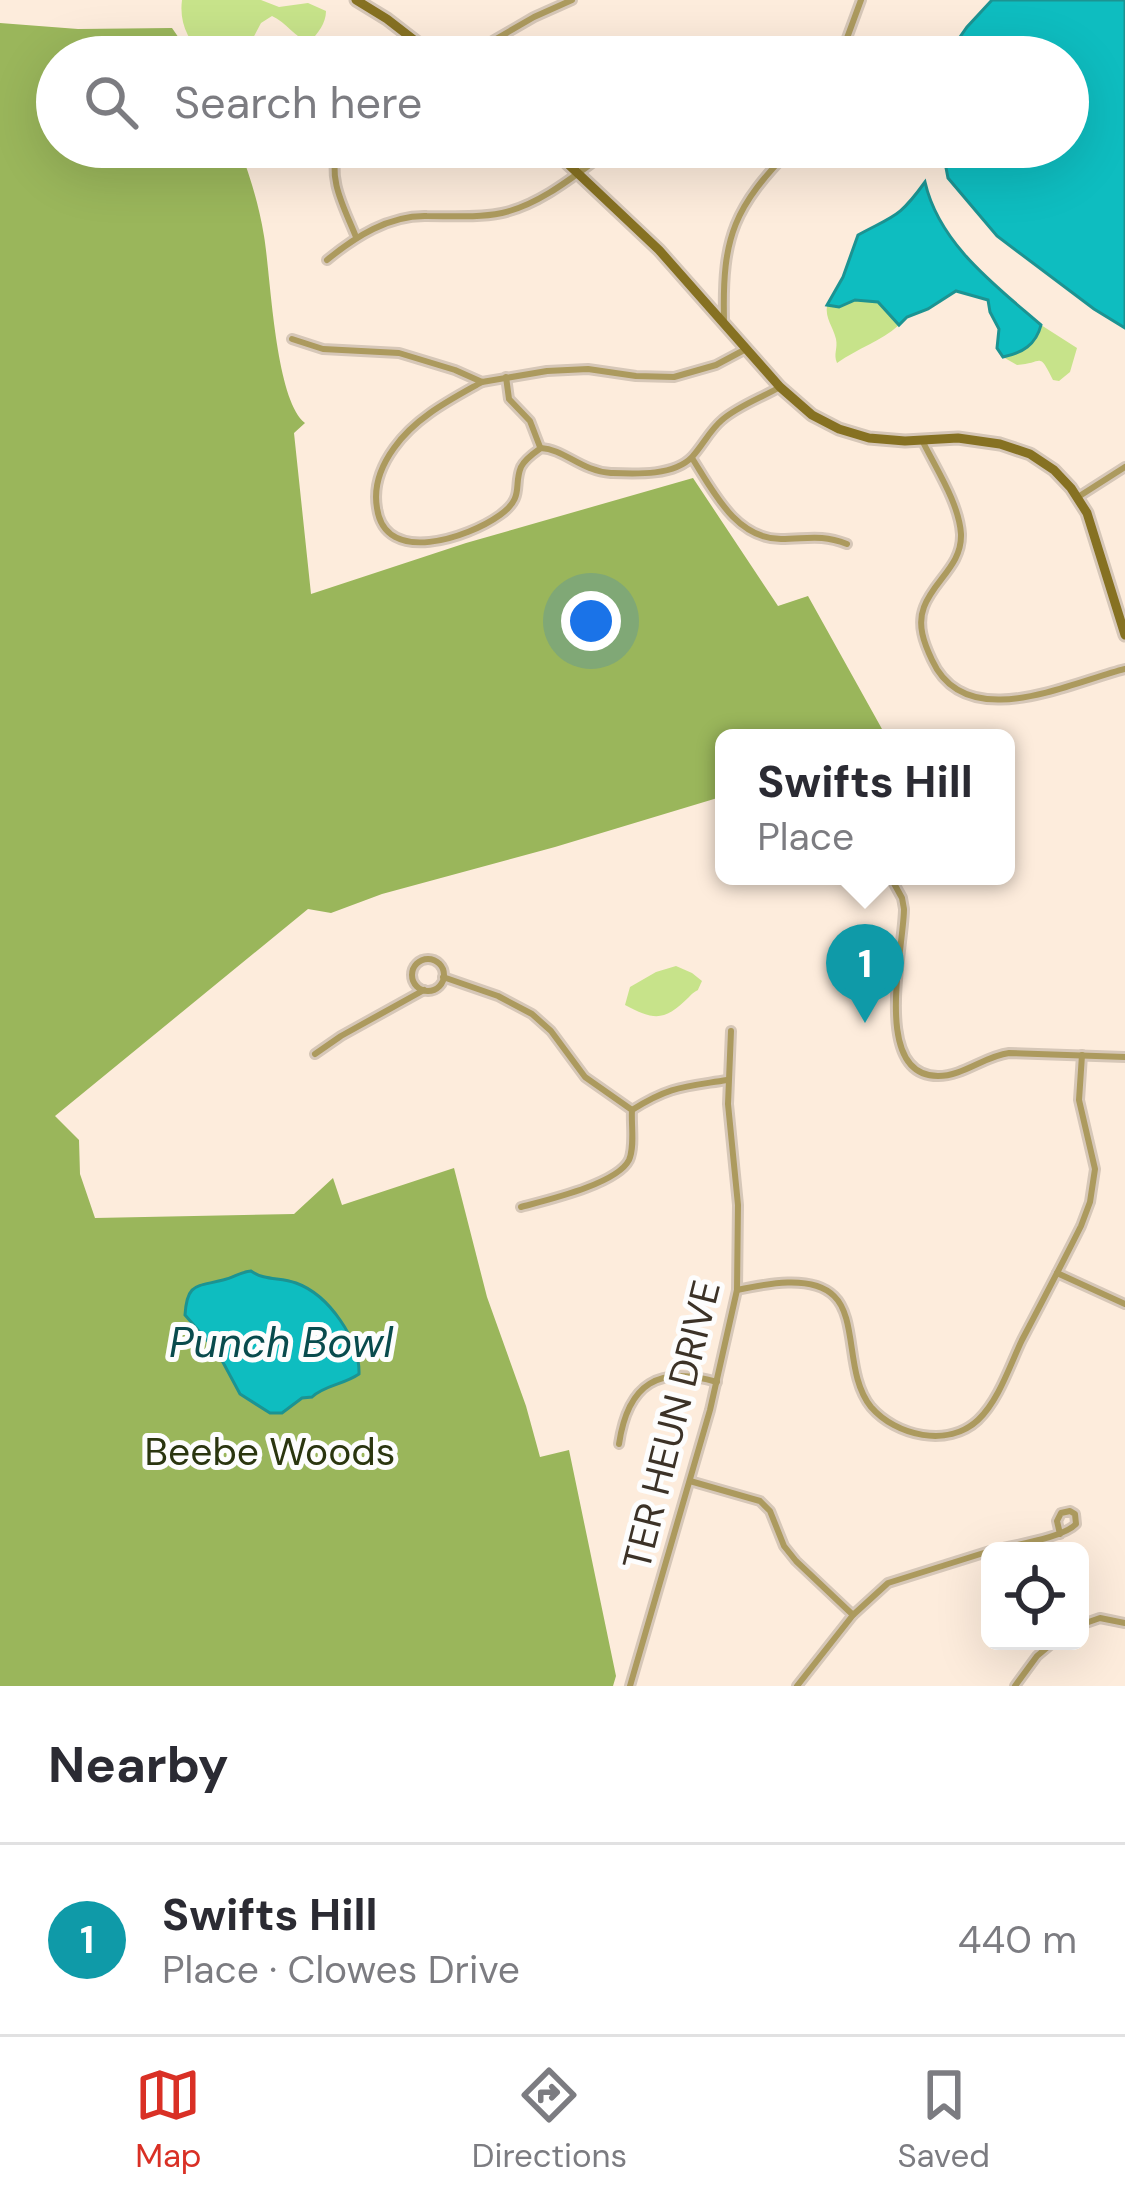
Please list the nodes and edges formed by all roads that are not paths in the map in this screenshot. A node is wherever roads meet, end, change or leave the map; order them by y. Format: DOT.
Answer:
graph roads {
  1 [pos="356,0"];
  2 [pos="572,0"];
  3 [pos="861,0"];
  4 [pos="408,36"];
  5 [pos="501,36"];
  6 [pos="848,36"];
  7 [pos="332,168"];
  8 [pos="574,168"];
  9 [pos="584,168"];
  10 [pos="773,168"];
  11 [pos="578,172"];
  12 [pos="356,237"];
  13 [pos="327,260"];
  14 [pos="724,284"];
  15 [pos="711,307"];
  16 [pos="724,322"];
  17 [pos="292,339"];
  18 [pos="746,349"];
  19 [pos="506,377"];
  20 [pos="482,382"];
  21 [pos="779,387"];
  22 [pos="922,440"];
  23 [pos="541,448"];
  24 [pos="692,458"];
  25 [pos="1125,467"];
  26 [pos="1078,497"];
  27 [pos="847,544"];
  28 [pos="1125,635"];
  29 [pos="1125,669"];
  30 [pos="895,885"];
  31 [pos="443,977"];
  32 [pos="424,990"];
  33 [pos="731,1030"];
  34 [pos="315,1054"];
  35 [pos="1082,1055"];
  36 [pos="1125,1058"];
  37 [pos="728,1080"];
  38 [pos="632,1110"];
  39 [pos="521,1207"];
  40 [pos="1057,1274"];
  41 [pos="737,1290"];
  42 [pos="1125,1304"];
  43 [pos="717,1382"];
  44 [pos="619,1444"];
  45 [pos="690,1480"];
  46 [pos="1060,1534"];
  47 [pos="1027,1542"];
  48 [pos="981,1554"];
  49 [pos="854,1615"];
  50 [pos="1089,1621"];
  51 [pos="1125,1623"];
  52 [pos="1044,1650"];
  53 [pos="630,1686"];
  54 [pos="797,1686"];
  55 [pos="1015,1686"];
  1 -- 4 [label="main road"];
  2 -- 5 [label="street"];
  3 -- 6 [label="street"];
  7 -- 12 [label="street"];
  8 -- 11 [label="main road"];
  9 -- 11 [label="street"];
  10 -- 14 [label="street"];
  11 -- 12 [label="street"];
  11 -- 15 [label="main road"];
  12 -- 13 [label="street"];
  14 -- 15 [label="street"];
  14 -- 16 [label="street"];
  15 -- 16 [label="main road"];
  16 -- 18 [label="main road"];
  17 -- 20 [label="street"];
  18 -- 19 [label="street"];
  18 -- 21 [label="main road"];
  19 -- 20 [label="street"];
  19 -- 23 [label="street"];
  20 -- 23 [label="street"];
  21 -- 22 [label="main road"];
  21 -- 24 [label="street"];
  22 -- 26 [label="main road"];
  22 -- 29 [label="street"];
  23 -- 24 [label="street"];
  24 -- 27 [label="street"];
  25 -- 26 [label="street"];
  26 -- 28 [label="main road"];
  30 -- 35 [label="street"];
  31 -- 32 [label="street"];
  31 -- 32 [label="street"];
  31 -- 38 [label="street"];
  32 -- 34 [label="street"];
  33 -- 37 [label="street, TER HEUN DRIVE"];
  35 -- 36 [label="street"];
  35 -- 40 [label="street"];
  37 -- 38 [label="street"];
  37 -- 41 [label="street, TER HEUN DRIVE"];
  38 -- 39 [label="street"];
  40 -- 41 [label="street"];
  40 -- 42 [label="street"];
  41 -- 43 [label="street, TER HEUN DRIVE"];
  43 -- 44 [label="street"];
  43 -- 45 [label="street, TER HEUN DRIVE"];
  45 -- 49 [label="street"];
  45 -- 53 [label="street, TER HEUN DRIVE"];
  46 -- 47 [label="street"];
  48 -- 49 [label="street"];
  49 -- 54 [label="street"];
  50 -- 51 [label="street"];
  52 -- 55 [label="street"];
}
